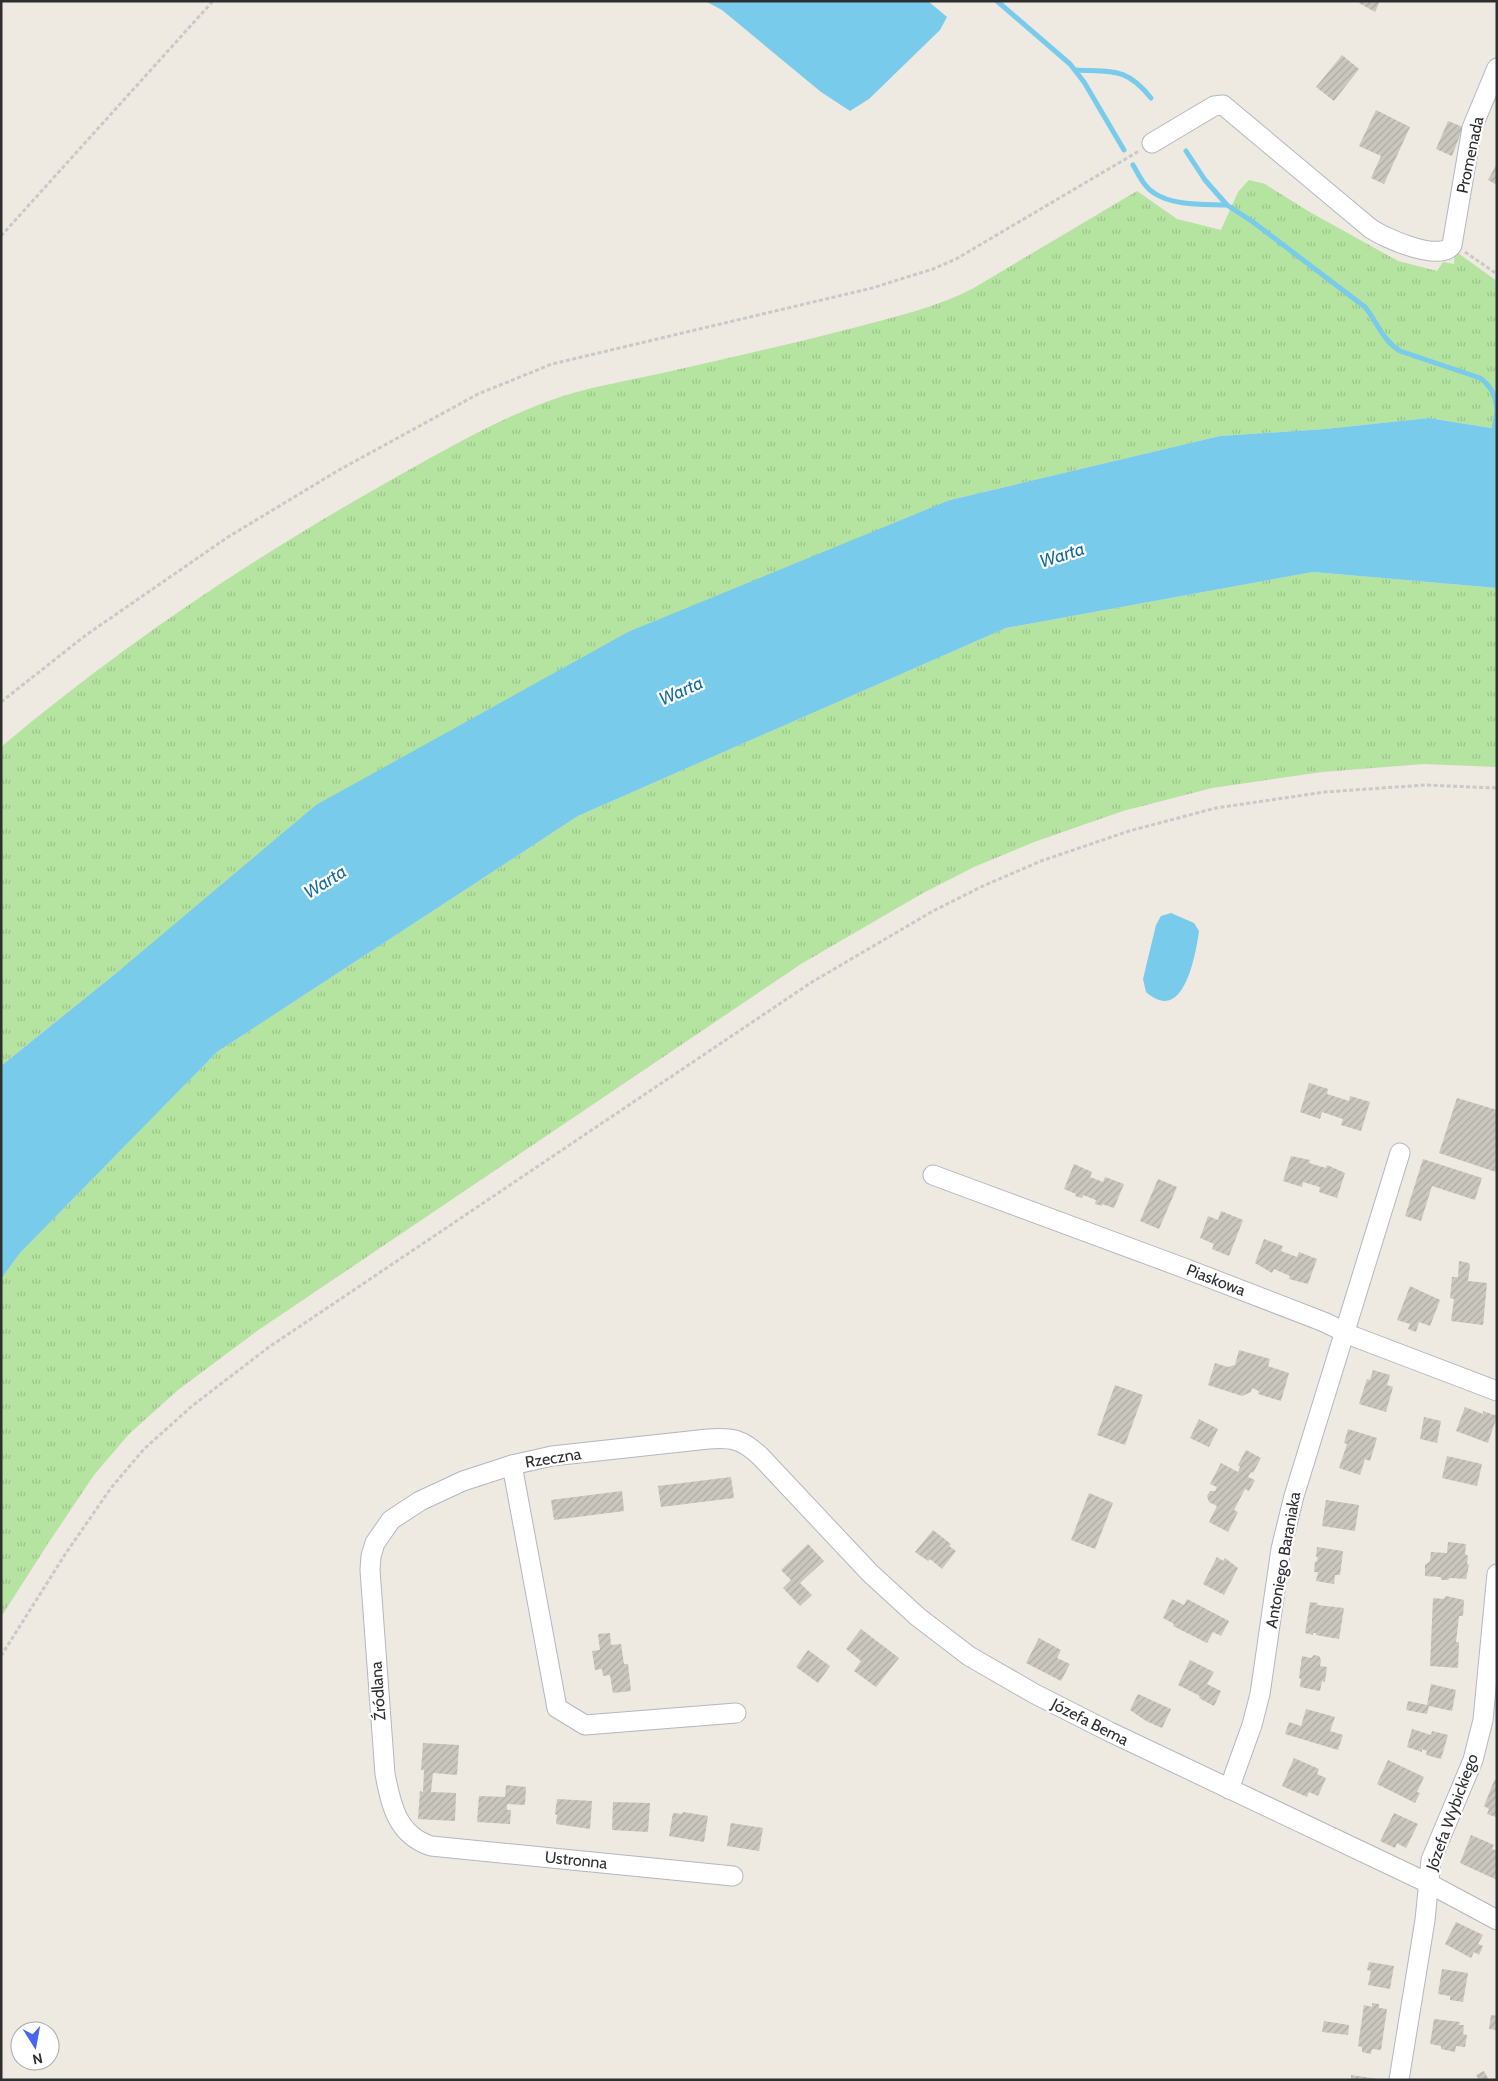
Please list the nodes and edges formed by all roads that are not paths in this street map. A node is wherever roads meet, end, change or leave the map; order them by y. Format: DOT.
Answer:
graph roads {
  1 [pos="1497,68"];
  2 [pos="1152,143"];
  3 [pos="1400,1153"];
  4 [pos="933,1175"];
  5 [pos="1345,1333"];
  6 [pos="1497,1391"];
  7 [pos="741,1441"];
  8 [pos="512,1465"];
  9 [pos="382,1531"];
  10 [pos="1497,1574"];
  11 [pos="1494,1645"];
  12 [pos="736,1713"];
  13 [pos="1229,1789"];
  14 [pos="420,1842"];
  15 [pos="733,1876"];
  16 [pos="1428,1883"];
  17 [pos="1497,1920"];
  18 [pos="1399,2080"];
  1 -- 2 [label="street, Promenada"];
  3 -- 5 [label="street, Antoniego Baraniaka"];
  4 -- 5 [label="street, Piaskowa"];
  5 -- 6 [label="street, Piaskowa"];
  5 -- 13 [label="street, Antoniego Baraniaka"];
  7 -- 8 [label="street, Rzeczna"];
  7 -- 13 [label="street, Józefa Bema"];
  8 -- 9 [label="street, Rzeczna"];
  8 -- 12 [label="street"];
  9 -- 14 [label="street, Źródlana"];
  10 -- 11 [label="street, Józefa Wybickiego"];
  11 -- 16 [label="street, Józefa Wybickiego"];
  13 -- 16 [label="street, Józefa Bema"];
  14 -- 15 [label="street, Ustronna"];
  16 -- 17 [label="street, Józefa Bema"];
  16 -- 18 [label="street, Józefa Wybickiego"];
}
